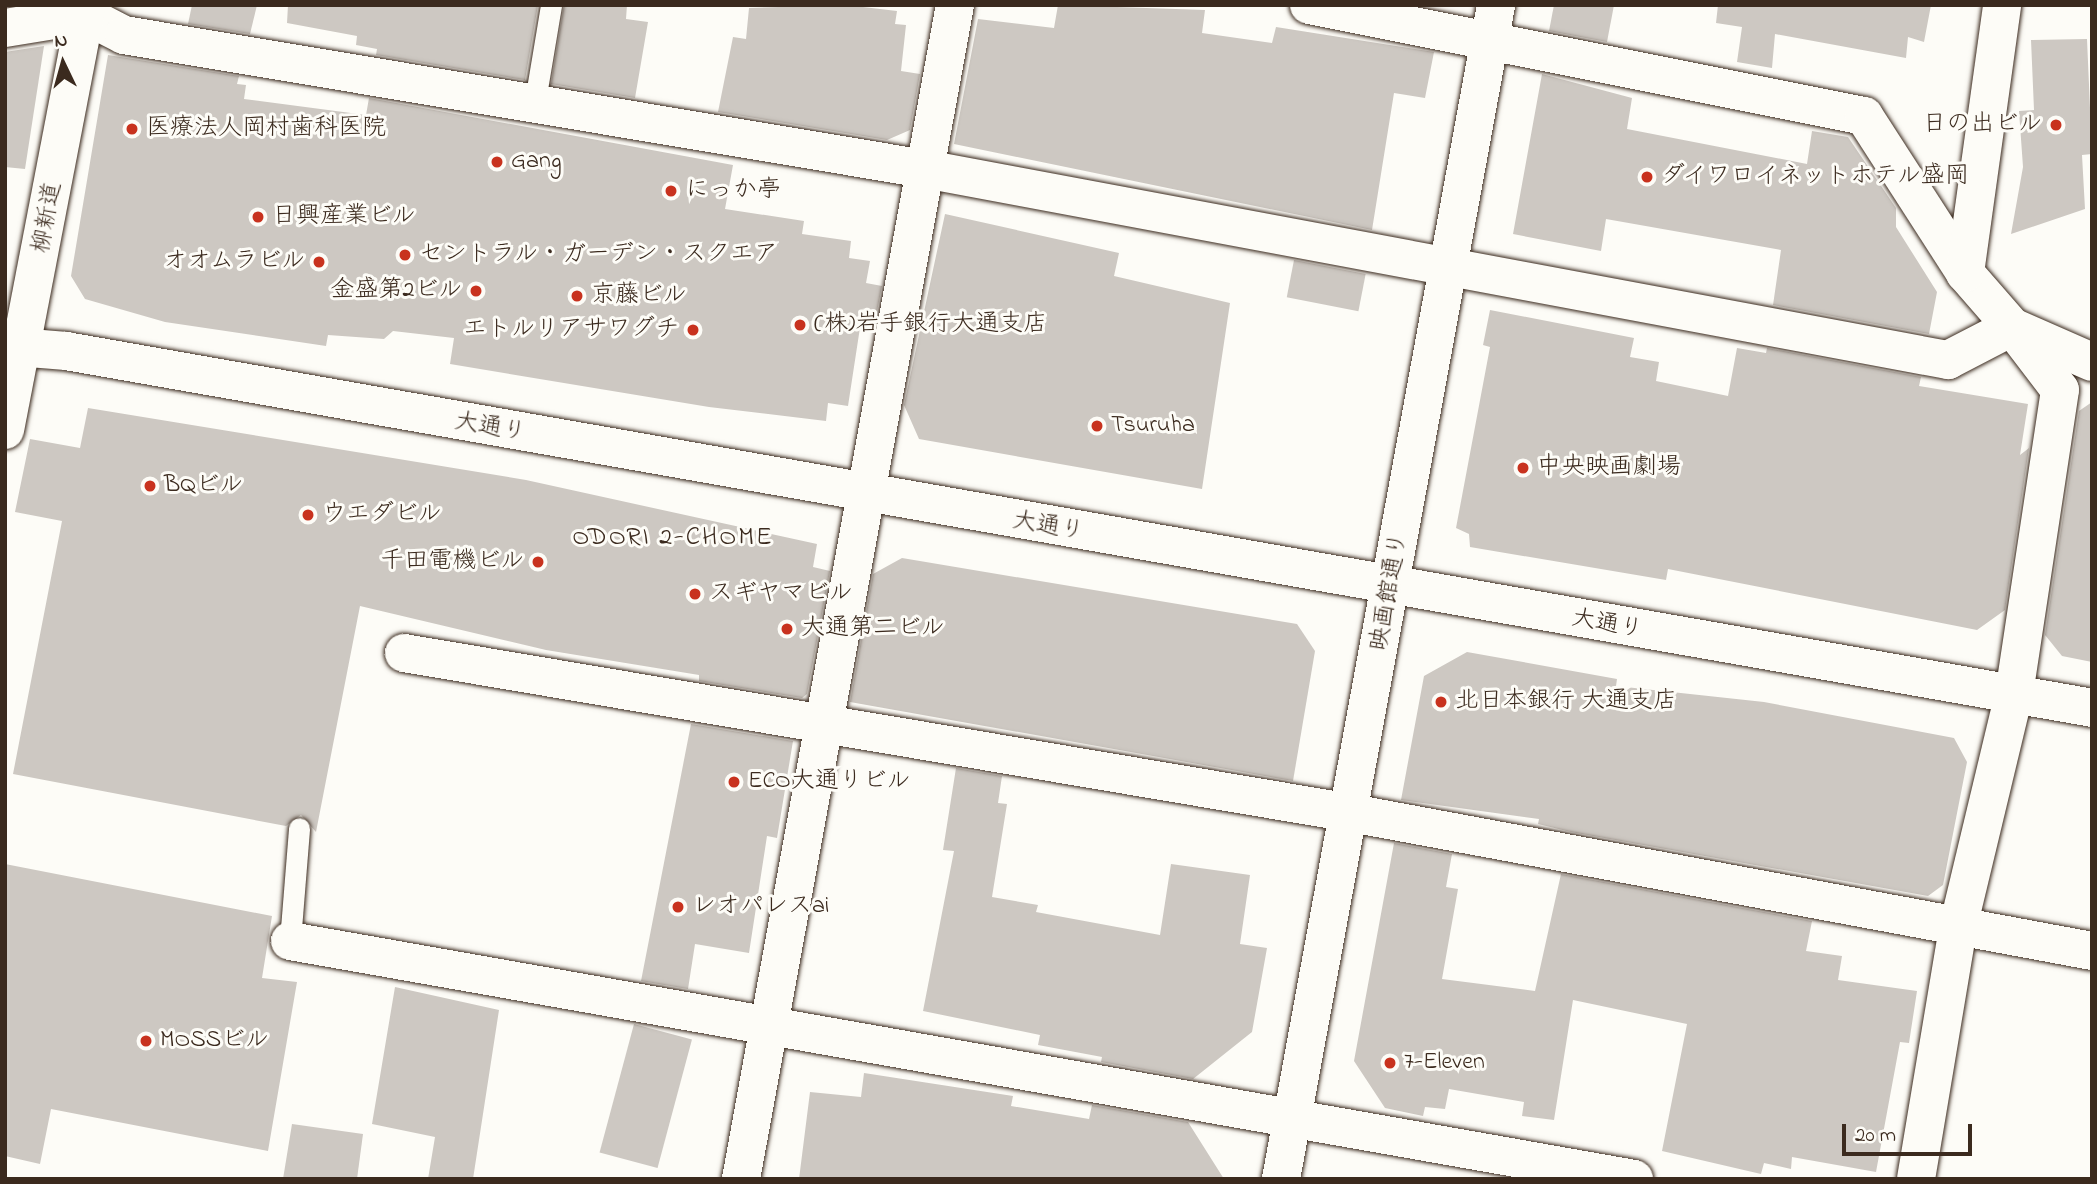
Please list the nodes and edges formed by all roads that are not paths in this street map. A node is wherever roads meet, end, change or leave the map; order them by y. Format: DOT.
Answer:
graph roads {
  1 [pos="551,5"];
  2 [pos="955,5"];
  3 [pos="1309,5"];
  4 [pos="2002,5"];
  5 [pos="86,10"];
  6 [pos="1492,22"];
  7 [pos="5,27"];
  8 [pos="534,107"];
  9 [pos="925,169"];
  10 [pos="1446,267"];
  11 [pos="1965,274"];
  12 [pos="2012,327"];
  13 [pos="15,345"];
  14 [pos="2092,362"];
  15 [pos="5,430"];
  16 [pos="866,495"];
  17 [pos="1390,589"];
  18 [pos="404,653"];
  19 [pos="2014,694"];
  20 [pos="2092,708"];
  21 [pos="823,723"];
  22 [pos="1351,813"];
  23 [pos="299,828"];
  24 [pos="1958,928"];
  25 [pos="290,941"];
  26 [pos="2092,951"];
  27 [pos="770,1025"];
  28 [pos="1292,1118"];
  29 [pos="741,1179"];
  30 [pos="1280,1179"];
  31 [pos="1634,1179"];
  32 [pos="1916,1179"];
  1 -- 8 [label="lane"];
  2 -- 9 [label="street"];
  3 -- 6 [label="street"];
  4 -- 11 [label="street"];
  5 -- 7 [label="street"];
  5 -- 8 [label="street"];
  5 -- 13 [label="street, 柳新道"];
  6 -- 10 [label="street, 映画館通り"];
  6 -- 11 [label="street"];
  8 -- 9 [label="street"];
  9 -- 10 [label="street"];
  9 -- 16 [label="street"];
  10 -- 12 [label="street"];
  10 -- 17 [label="street, 映画館通り"];
  11 -- 12 [label="street"];
  12 -- 14 [label="street"];
  12 -- 19 [label="street"];
  13 -- 15 [label="street, 柳新道"];
  13 -- 16 [label="street, 大通り"];
  16 -- 17 [label="street, 大通り"];
  16 -- 21 [label="street"];
  17 -- 19 [label="street, 大通り"];
  17 -- 22 [label="street, 映画館通り"];
  18 -- 21 [label="street"];
  19 -- 20 [label="street, 大通り"];
  19 -- 24 [label="street"];
  21 -- 22 [label="street"];
  21 -- 27 [label="street"];
  22 -- 24 [label="street"];
  22 -- 28 [label="street, 映画館通り"];
  23 -- 25 [label="lane"];
  24 -- 26 [label="street"];
  24 -- 32 [label="street"];
  25 -- 27 [label="street"];
  27 -- 28 [label="street"];
  27 -- 29 [label="street"];
  28 -- 30 [label="street, 映画館通り"];
  28 -- 31 [label="street"];
}
